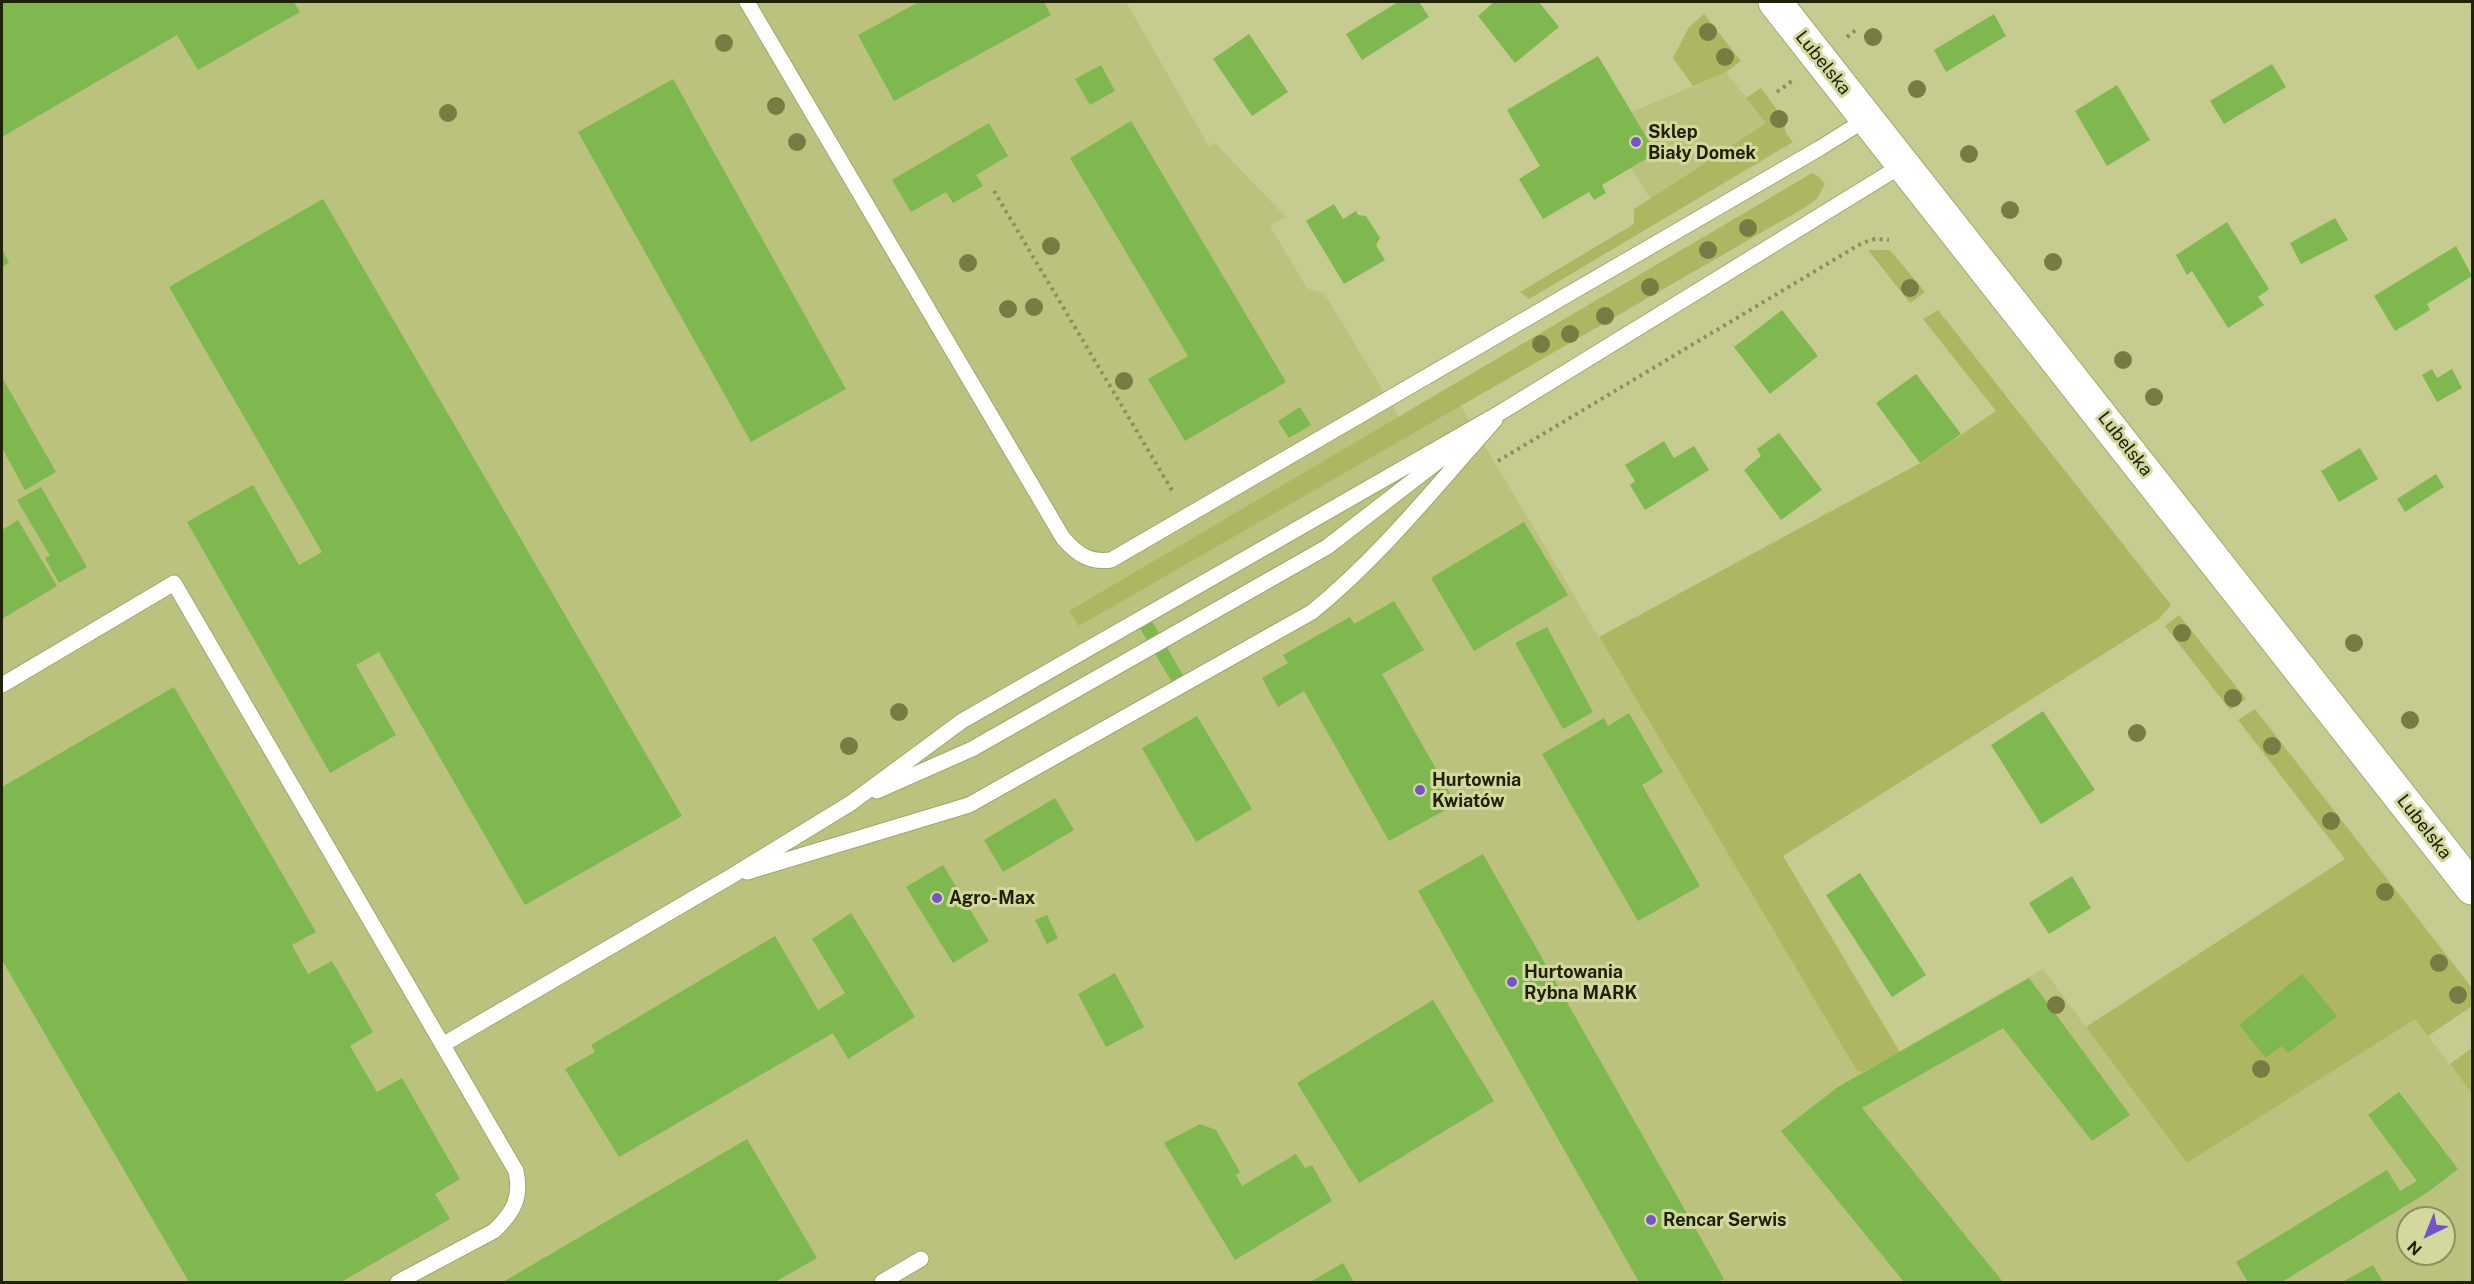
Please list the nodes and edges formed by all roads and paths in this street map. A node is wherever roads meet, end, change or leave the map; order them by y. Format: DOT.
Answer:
graph roads {
  1 [pos="747,2"];
  2 [pos="1775,2"];
  3 [pos="1868,118"];
  4 [pos="1904,164"];
  5 [pos="994,191"];
  6 [pos="1503,411"];
  7 [pos="1187,516"];
  8 [pos="2,685"];
  9 [pos="851,803"];
  10 [pos="730,878"];
  11 [pos="2472,888"];
  12 [pos="444,1044"];
  13 [pos="921,1259"];
  14 [pos="398,1282"];
  15 [pos="882,1282"];
  1 -- 7 [label="lane"];
  2 -- 3 [label="main road, Lubelska"];
  3 -- 4 [label="main road, Lubelska"];
  3 -- 7 [label="lane"];
  4 -- 6 [label="lane"];
  4 -- 11 [label="main road, Lubelska"];
  5 -- 7 [label="path"];
  6 -- 9 [label="lane"];
  6 -- 9 [label="lane"];
  6 -- 10 [label="lane"];
  8 -- 12 [label="lane"];
  9 -- 10 [label="lane"];
  10 -- 12 [label="lane"];
  12 -- 14 [label="lane"];
  13 -- 15 [label="lane"];
}
